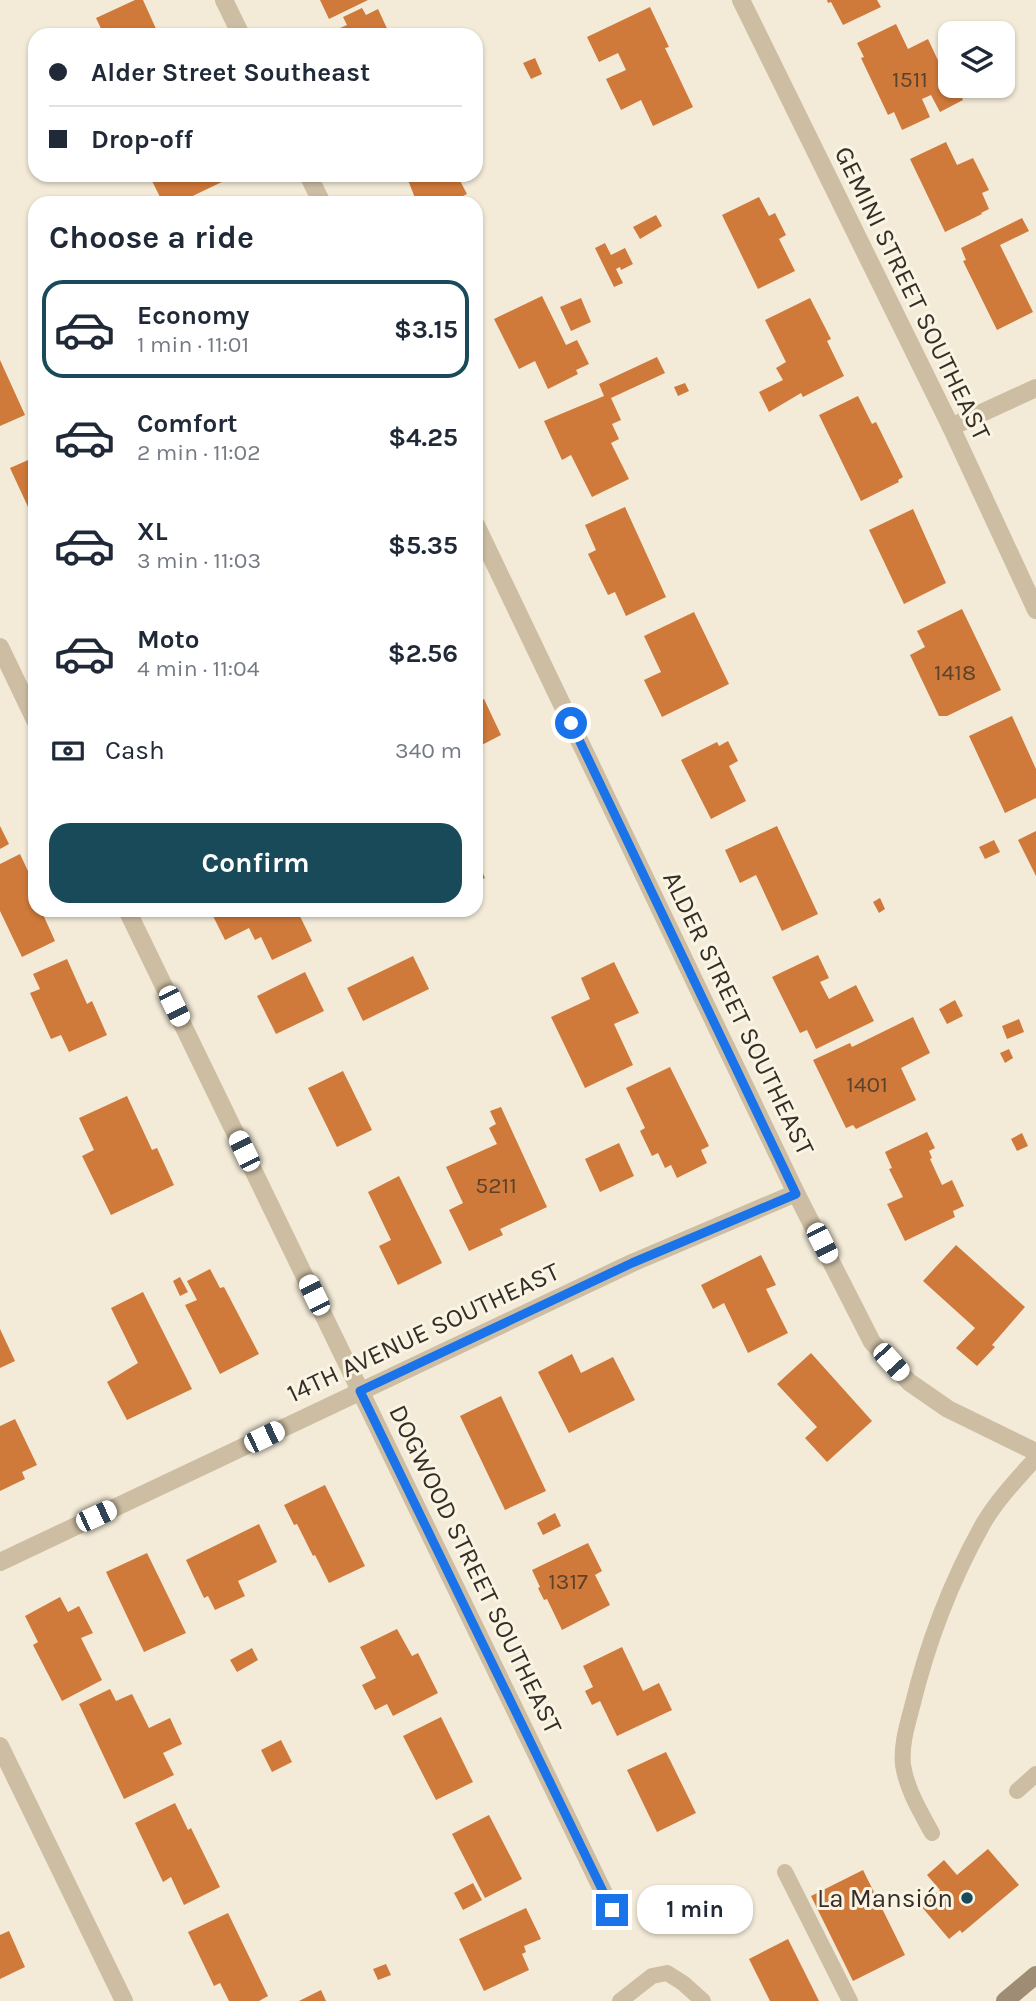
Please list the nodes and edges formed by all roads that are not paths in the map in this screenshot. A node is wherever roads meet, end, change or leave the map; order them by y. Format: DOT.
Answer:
graph roads {
  1 [pos="224,0"];
  2 [pos="741,0"];
  3 [pos="238,28"];
  4 [pos="1036,388"];
  5 [pos="951,427"];
  6 [pos="483,540"];
  7 [pos="1036,610"];
  8 [pos="0,648"];
  9 [pos="28,706"];
  10 [pos="130,917"];
  11 [pos="796,1194"];
  12 [pos="360,1391"];
  13 [pos="1036,1452"];
  14 [pos="1036,1458"];
  15 [pos="0,1562"];
  16 [pos="0,1746"];
  17 [pos="1036,1774"];
  18 [pos="1017,1791"];
  19 [pos="932,1833"];
  20 [pos="785,1872"];
  21 [pos="612,1910"];
  22 [pos="1036,1975"];
  23 [pos="124,2001"];
  24 [pos="620,2001"];
  25 [pos="703,2001"];
  26 [pos="850,2001"];
  27 [pos="1005,2001"];
  1 -- 3 [label="street"];
  2 -- 5 [label="street, GEMINI STREET SOUTHEAST"];
  4 -- 5 [label="street"];
  5 -- 7 [label="street, GEMINI STREET SOUTHEAST"];
  6 -- 11 [label="street, ALDER STREET SOUTHEAST"];
  8 -- 9 [label="street"];
  10 -- 12 [label="street, DOGWOOD STREET SOUTHEAST"];
  11 -- 12 [label="street, 14TH AVENUE SOUTHEAST"];
  11 -- 13 [label="street, ALDER STREET SOUTHEAST"];
  12 -- 15 [label="street, 14TH AVENUE SOUTHEAST"];
  12 -- 21 [label="street, DOGWOOD STREET SOUTHEAST"];
  14 -- 19 [label="lane"];
  16 -- 23 [label="street"];
  17 -- 18 [label="lane"];
  20 -- 26 [label="lane"];
  22 -- 27 [label="main road"];
  24 -- 25 [label="lane"];
}
